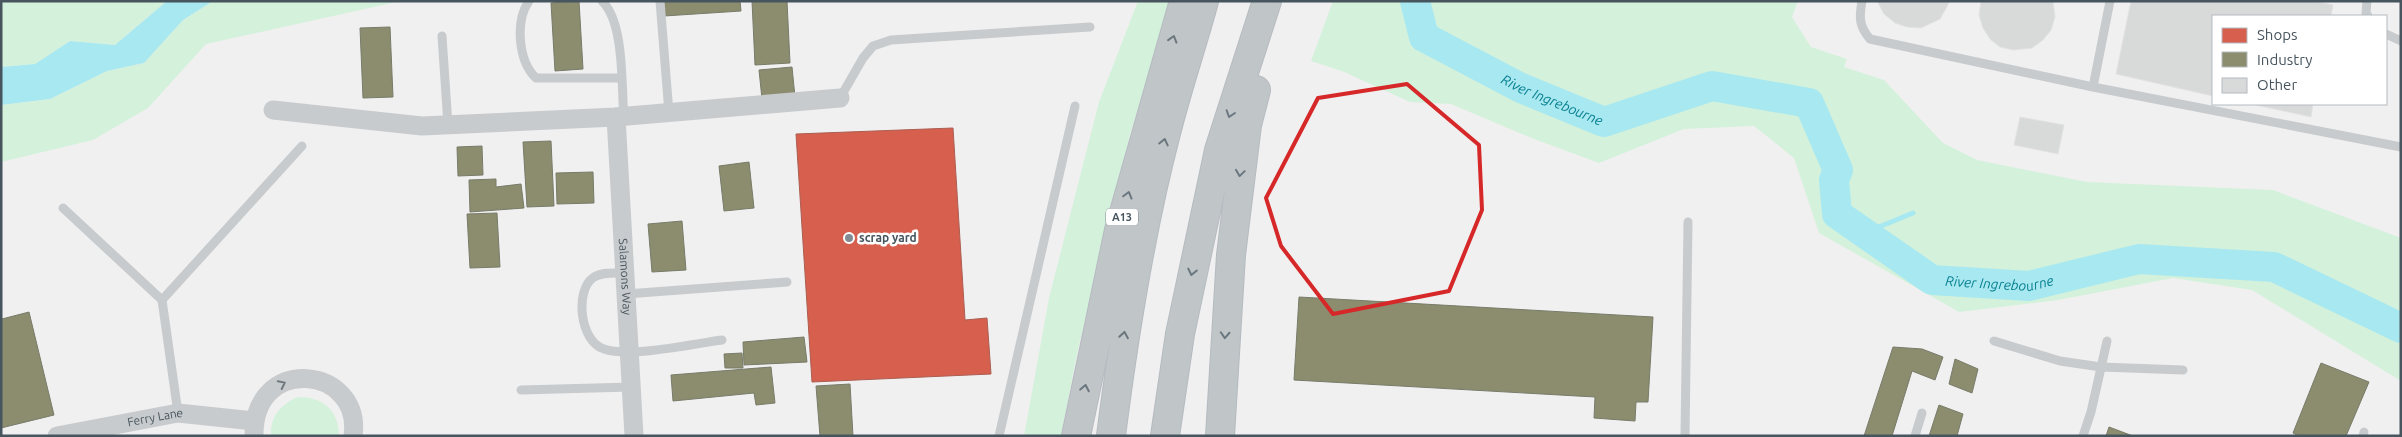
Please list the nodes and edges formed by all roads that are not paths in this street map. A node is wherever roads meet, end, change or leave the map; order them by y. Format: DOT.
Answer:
graph roads {
  1 [pos="528,1"];
  2 [pos="602,1"];
  3 [pos="660,1"];
  4 [pos="1184,1"];
  5 [pos="1204,1"];
  6 [pos="1267,1"];
  7 [pos="1275,1"];
  8 [pos="1862,1"];
  9 [pos="2110,1"];
  10 [pos="2367,1"];
  11 [pos="2367,15"];
  12 [pos="1090,27"];
  13 [pos="2387,35"];
  14 [pos="442,36"];
  15 [pos="2401,42"];
  16 [pos="621,78"];
  17 [pos="2093,87"];
  18 [pos="840,98"];
  19 [pos="1075,106"];
  20 [pos="273,110"];
  21 [pos="669,113"];
  22 [pos="620,117"];
  23 [pos="448,125"];
  24 [pos="302,146"];
  25 [pos="2401,147"];
  26 [pos="63,208"];
  27 [pos="1688,222"];
  28 [pos="624,273"];
  29 [pos="787,282"];
  30 [pos="626,294"];
  31 [pos="162,300"];
  32 [pos="722,340"];
  33 [pos="1994,341"];
  34 [pos="2107,341"];
  35 [pos="629,352"];
  36 [pos="2101,368"];
  37 [pos="2182,370"];
  38 [pos="631,387"];
  39 [pos="521,390"];
  40 [pos="178,413"];
  41 [pos="1922,413"];
  42 [pos="254,428"];
  43 [pos="57,436"];
  44 [pos="353,436"];
  45 [pos="634,436"];
  46 [pos="998,436"];
  47 [pos="1076,436"];
  48 [pos="1112,436"];
  49 [pos="1165,436"];
  50 [pos="1220,436"];
  51 [pos="1685,436"];
  52 [pos="1915,436"];
  53 [pos="2083,436"];
  1 -- 16 [label="lane"];
  2 -- 16 [label="lane"];
  3 -- 21 [label="lane"];
  47 -- 4 [label="highway, A13, one-way"];
  48 -- 5 [label="highway, A13, one-way"];
  6 -- 49 [label="highway, one-way"];
  7 -- 50 [label="highway, one-way"];
  8 -- 17 [label="lane"];
  9 -- 17 [label="lane"];
  10 -- 11 [label="lane"];
  12 -- 18 [label="lane"];
  13 -- 15 [label="lane"];
  14 -- 23 [label="lane"];
  16 -- 22 [label="lane"];
  17 -- 25 [label="lane"];
  18 -- 21 [label="street"];
  19 -- 46 [label="lane"];
  20 -- 23 [label="street"];
  21 -- 22 [label="street"];
  22 -- 23 [label="street"];
  22 -- 28 [label="street, Salamons Way"];
  24 -- 31 [label="lane"];
  26 -- 31 [label="lane"];
  27 -- 51 [label="lane"];
  28 -- 30 [label="street, Salamons Way"];
  28 -- 35 [label="lane"];
  29 -- 30 [label="lane"];
  30 -- 35 [label="street, Salamons Way"];
  31 -- 40 [label="lane"];
  32 -- 35 [label="lane"];
  33 -- 36 [label="lane"];
  34 -- 36 [label="lane"];
  35 -- 38 [label="street, Salamons Way"];
  36 -- 37 [label="lane"];
  36 -- 53 [label="lane"];
  38 -- 39 [label="lane"];
  38 -- 45 [label="street, Salamons Way"];
  40 -- 42 [label="street, Ferry Lane"];
  40 -- 43 [label="street, Ferry Lane"];
  41 -- 52 [label="lane"];
  42 -- 44 [label="street, one-way"];
}
